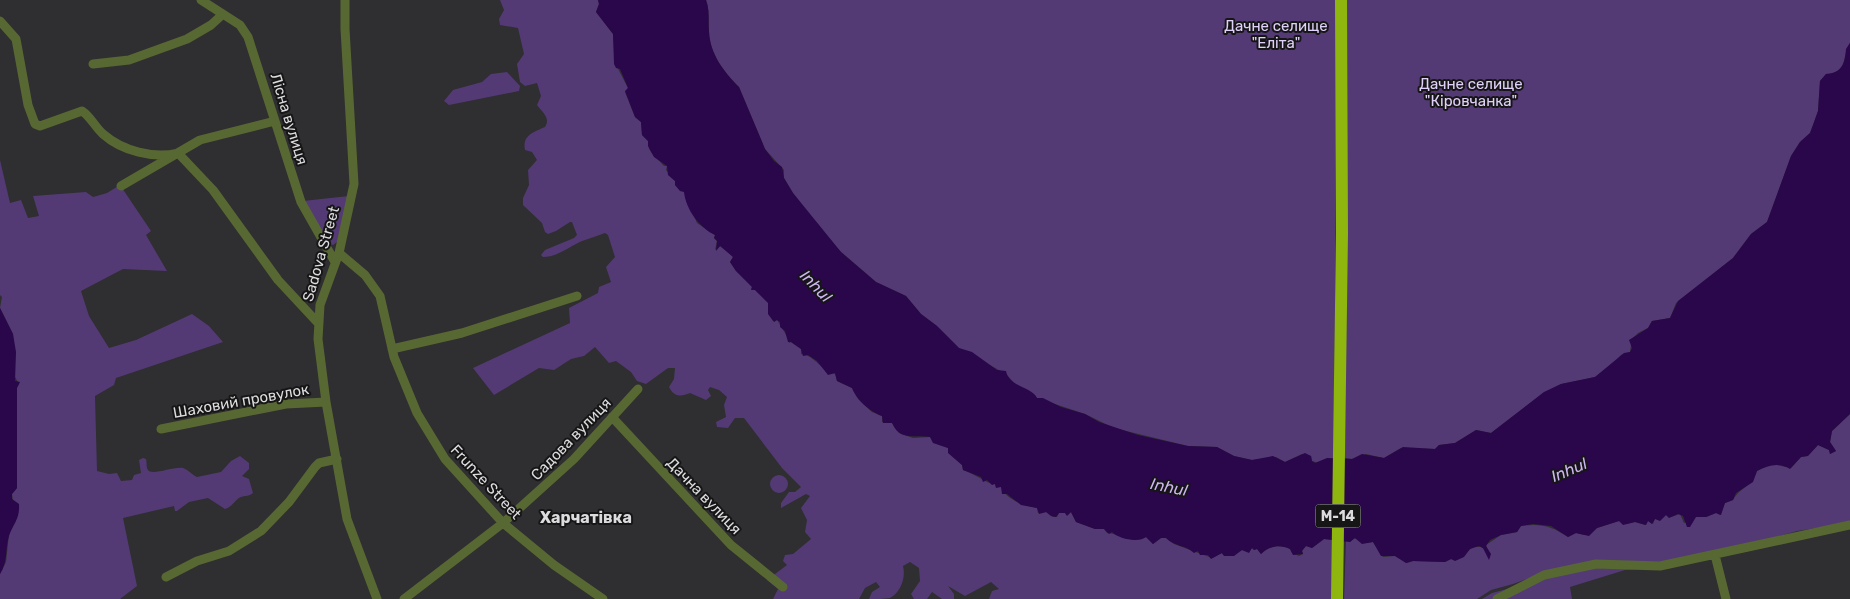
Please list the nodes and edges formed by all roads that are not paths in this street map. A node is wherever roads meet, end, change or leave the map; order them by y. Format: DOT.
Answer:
graph roads {
  1 [pos="201,0"];
  2 [pos="345,0"];
  3 [pos="1341,0"];
  4 [pos="223,14"];
  5 [pos="0,22"];
  6 [pos="93,64"];
  7 [pos="275,121"];
  8 [pos="178,153"];
  9 [pos="121,186"];
  10 [pos="339,252"];
  11 [pos="335,262"];
  12 [pos="577,296"];
  13 [pos="318,323"];
  14 [pos="392,349"];
  15 [pos="638,389"];
  16 [pos="326,402"];
  17 [pos="612,417"];
  18 [pos="161,429"];
  19 [pos="337,459"];
  20 [pos="503,523"];
  21 [pos="1850,525"];
  22 [pos="1715,555"];
  23 [pos="166,578"];
  24 [pos="783,587"];
  25 [pos="377,599"];
  26 [pos="404,599"];
  27 [pos="604,599"];
  28 [pos="1337,599"];
  29 [pos="1496,599"];
  30 [pos="1726,599"];
  1 -- 4 [label="street, Лісна вулиця"];
  2 -- 10 [label="street, Sadova Street"];
  3 -- 28 [label="highway, М-14"];
  4 -- 6 [label="street"];
  4 -- 7 [label="street, Лісна вулиця"];
  5 -- 8 [label="street"];
  7 -- 8 [label="street"];
  7 -- 11 [label="street, Лісна вулиця"];
  8 -- 9 [label="street"];
  8 -- 13 [label="street"];
  10 -- 11 [label="street, Sadova Street"];
  10 -- 14 [label="street, Frunze Street"];
  11 -- 13 [label="street, Sadova Street"];
  12 -- 14 [label="street"];
  13 -- 16 [label="street, Sadova Street"];
  14 -- 20 [label="street, Frunze Street"];
  15 -- 17 [label="street, Садова вулиця"];
  16 -- 18 [label="street, Шаховий провулок"];
  16 -- 19 [label="street, Sadova Street"];
  17 -- 20 [label="street, Садова вулиця"];
  17 -- 24 [label="street, Дачна вулиця"];
  19 -- 23 [label="street"];
  19 -- 25 [label="street, Sadova Street"];
  20 -- 26 [label="street, Садова вулиця"];
  20 -- 27 [label="street, Frunze Street"];
  21 -- 22 [label="street"];
  22 -- 29 [label="street"];
  22 -- 30 [label="street"];
}
